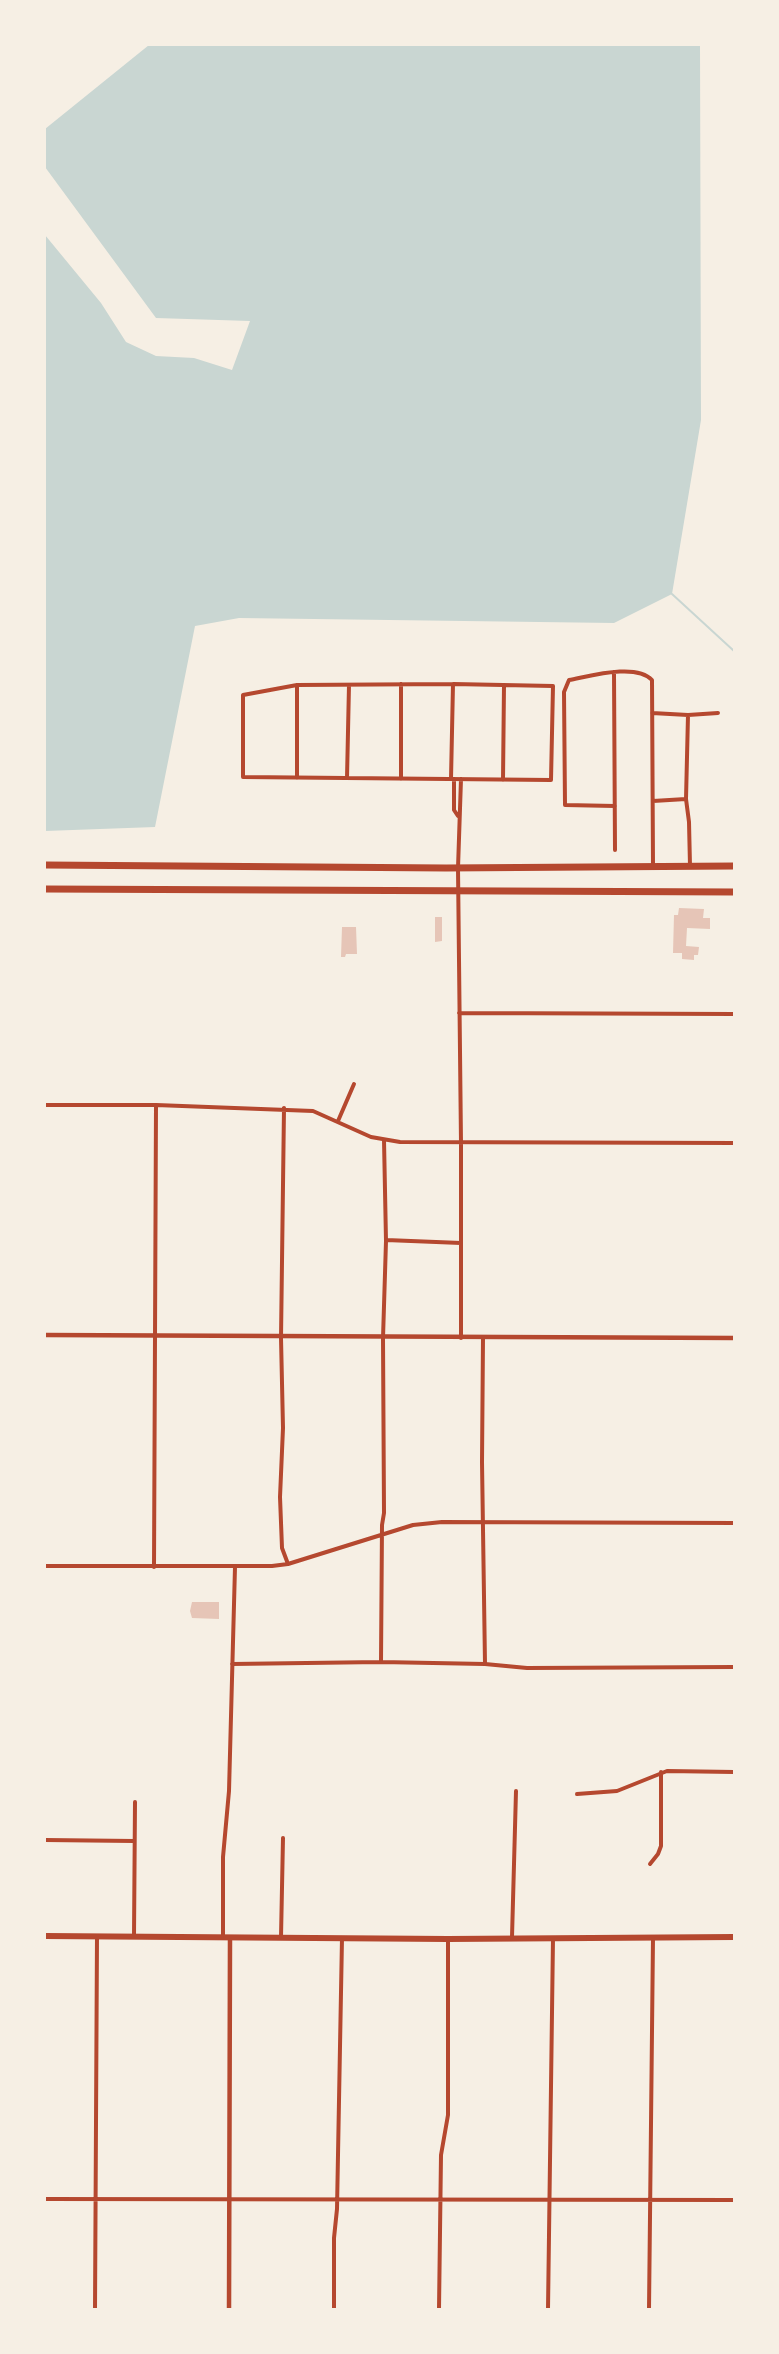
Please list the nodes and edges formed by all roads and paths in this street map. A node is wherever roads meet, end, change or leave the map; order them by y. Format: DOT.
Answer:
graph roads {
  1 [pos="614,672"];
  2 [pos="401,684"];
  3 [pos="453,684"];
  4 [pos="349,685"];
  5 [pos="504,685"];
  6 [pos="297,686"];
  7 [pos="652,713"];
  8 [pos="718,713"];
  9 [pos="688,715"];
  10 [pos="297,778"];
  11 [pos="346,778"];
  12 [pos="401,779"];
  13 [pos="452,779"];
  14 [pos="461,779"];
  15 [pos="503,780"];
  16 [pos="686,799"];
  17 [pos="653,801"];
  18 [pos="615,806"];
  19 [pos="459,816"];
  20 [pos="615,850"];
  21 [pos="45,865"];
  22 [pos="734,866"];
  23 [pos="690,867"];
  24 [pos="458,868"];
  25 [pos="653,868"];
  26 [pos="45,889"];
  27 [pos="458,892"];
  28 [pos="734,892"];
  29 [pos="459,1013"];
  30 [pos="734,1014"];
  31 [pos="354,1084"];
  32 [pos="45,1105"];
  33 [pos="156,1105"];
  34 [pos="284,1108"];
  35 [pos="338,1121"];
  36 [pos="384,1140"];
  37 [pos="461,1143"];
  38 [pos="734,1143"];
  39 [pos="386,1240"];
  40 [pos="461,1243"];
  41 [pos="45,1335"];
  42 [pos="154,1336"];
  43 [pos="281,1338"];
  44 [pos="383,1338"];
  45 [pos="461,1338"];
  46 [pos="483,1338"];
  47 [pos="734,1338"];
  48 [pos="483,1522"];
  49 [pos="734,1523"];
  50 [pos="382,1535"];
  51 [pos="288,1564"];
  52 [pos="45,1566"];
  53 [pos="154,1567"];
  54 [pos="235,1567"];
  55 [pos="381,1662"];
  56 [pos="231,1664"];
  57 [pos="485,1664"];
  58 [pos="734,1667"];
  59 [pos="661,1772"];
  60 [pos="734,1772"];
  61 [pos="516,1791"];
  62 [pos="577,1794"];
  63 [pos="135,1802"];
  64 [pos="283,1838"];
  65 [pos="45,1840"];
  66 [pos="135,1841"];
  67 [pos="650,1864"];
  68 [pos="45,1936"];
  69 [pos="97,1936"];
  70 [pos="134,1936"];
  71 [pos="653,1937"];
  72 [pos="734,1937"];
  73 [pos="227,1938"];
  74 [pos="281,1938"];
  75 [pos="342,1938"];
  76 [pos="448,1938"];
  77 [pos="512,1938"];
  78 [pos="553,1938"];
  79 [pos="45,2199"];
  80 [pos="96,2199"];
  81 [pos="229,2199"];
  82 [pos="336,2199"];
  83 [pos="439,2199"];
  84 [pos="549,2199"];
  85 [pos="650,2200"];
  86 [pos="734,2200"];
  87 [pos="95,2309"];
  88 [pos="229,2309"];
  89 [pos="334,2309"];
  90 [pos="439,2309"];
  91 [pos="548,2309"];
  92 [pos="650,2309"];
  1 -- 7 [label="street"];
  1 -- 18 [label="street"];
  1 -- 18 [label="street"];
  2 -- 3 [label="street"];
  2 -- 4 [label="street"];
  2 -- 12 [label="street"];
  3 -- 5 [label="street"];
  3 -- 13 [label="street"];
  4 -- 6 [label="street"];
  4 -- 11 [label="street"];
  5 -- 15 [label="street"];
  5 -- 15 [label="street"];
  6 -- 10 [label="street"];
  6 -- 10 [label="street"];
  7 -- 9 [label="street"];
  7 -- 17 [label="street"];
  8 -- 9 [label="street"];
  9 -- 16 [label="street"];
  10 -- 11 [label="street"];
  11 -- 12 [label="street"];
  12 -- 13 [label="street"];
  13 -- 14 [label="street"];
  13 -- 19 [label="street"];
  14 -- 15 [label="street"];
  14 -- 19 [label="street"];
  16 -- 17 [label="street"];
  16 -- 23 [label="street"];
  17 -- 25 [label="street"];
  18 -- 20 [label="street"];
  19 -- 24 [label="street"];
  21 -- 24 [label="highway"];
  22 -- 23 [label="highway"];
  23 -- 25 [label="highway"];
  24 -- 25 [label="highway"];
  24 -- 27 [label="street"];
  26 -- 27 [label="highway"];
  27 -- 28 [label="highway"];
  27 -- 29 [label="street"];
  29 -- 30 [label="street"];
  29 -- 37 [label="street"];
  31 -- 35 [label="street"];
  32 -- 33 [label="street"];
  33 -- 34 [label="street"];
  33 -- 42 [label="street"];
  34 -- 35 [label="street"];
  34 -- 43 [label="street"];
  35 -- 36 [label="street"];
  36 -- 37 [label="street"];
  36 -- 39 [label="street"];
  37 -- 38 [label="street"];
  37 -- 40 [label="street"];
  39 -- 40 [label="street"];
  39 -- 44 [label="street"];
  40 -- 45 [label="street"];
  41 -- 42 [label="street"];
  42 -- 43 [label="street"];
  42 -- 53 [label="street"];
  43 -- 44 [label="street"];
  43 -- 51 [label="street"];
  44 -- 45 [label="street"];
  44 -- 50 [label="street"];
  45 -- 46 [label="street"];
  46 -- 47 [label="street"];
  46 -- 48 [label="street"];
  48 -- 49 [label="street"];
  48 -- 50 [label="street"];
  48 -- 57 [label="street"];
  50 -- 51 [label="street"];
  50 -- 55 [label="street"];
  51 -- 54 [label="street"];
  52 -- 53 [label="street"];
  53 -- 54 [label="street"];
  54 -- 56 [label="street"];
  55 -- 56 [label="street"];
  55 -- 57 [label="street"];
  56 -- 73 [label="street"];
  57 -- 58 [label="street"];
  59 -- 60 [label="street"];
  59 -- 62 [label="street"];
  59 -- 67 [label="street"];
  61 -- 77 [label="street"];
  63 -- 66 [label="street"];
  64 -- 74 [label="street"];
  65 -- 66 [label="street"];
  66 -- 70 [label="street"];
  68 -- 69 [label="main road"];
  69 -- 70 [label="main road"];
  69 -- 80 [label="street"];
  70 -- 73 [label="main road"];
  71 -- 72 [label="main road"];
  71 -- 78 [label="main road"];
  71 -- 85 [label="street"];
  73 -- 74 [label="main road"];
  73 -- 81 [label="street"];
  74 -- 75 [label="main road"];
  75 -- 76 [label="main road"];
  75 -- 82 [label="street"];
  76 -- 77 [label="main road"];
  76 -- 83 [label="street"];
  77 -- 78 [label="main road"];
  78 -- 84 [label="street"];
  79 -- 80 [label="street"];
  80 -- 81 [label="street"];
  80 -- 87 [label="street"];
  81 -- 82 [label="street"];
  81 -- 88 [label="street"];
  82 -- 83 [label="street"];
  82 -- 89 [label="street"];
  83 -- 84 [label="street"];
  83 -- 90 [label="street"];
  84 -- 85 [label="street"];
  84 -- 91 [label="street"];
  85 -- 86 [label="street"];
  85 -- 92 [label="street"];
}
